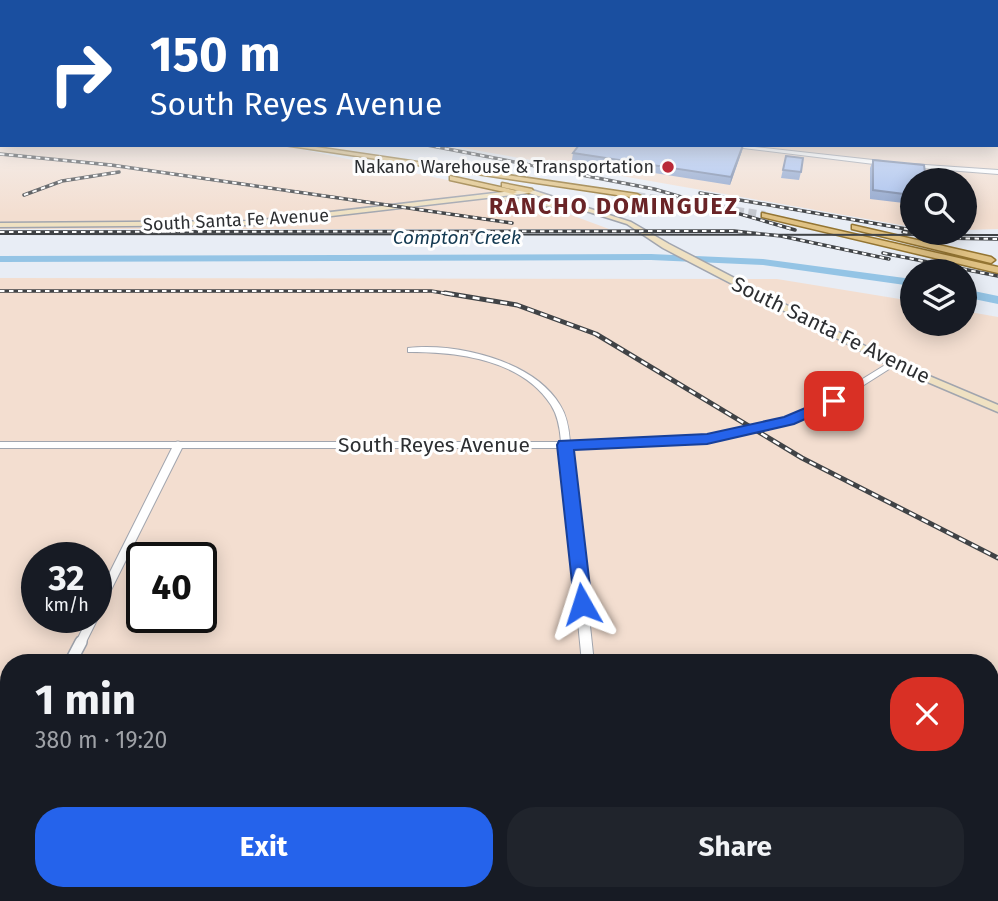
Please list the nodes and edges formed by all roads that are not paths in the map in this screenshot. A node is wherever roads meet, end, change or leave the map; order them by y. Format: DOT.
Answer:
graph roads {
  1 [pos="299,147"];
  2 [pos="327,147"];
  3 [pos="738,147"];
  4 [pos="893,164"];
  5 [pos="904,165"];
  6 [pos="452,166"];
  7 [pos="998,172"];
  8 [pos="464,176"];
  9 [pos="529,191"];
  10 [pos="513,192"];
  11 [pos="481,198"];
  12 [pos="563,206"];
  13 [pos="765,212"];
  14 [pos="610,215"];
  15 [pos="601,219"];
  16 [pos="0,225"];
  17 [pos="666,246"];
  18 [pos="998,261"];
  19 [pos="998,270"];
  20 [pos="411,350"];
  21 [pos="893,364"];
  22 [pos="998,409"];
  23 [pos="0,445"];
  24 [pos="565,445"];
  25 [pos="178,446"];
  26 [pos="112,578"];
  27 [pos="85,633"];
  28 [pos="75,654"];
  29 [pos="587,654"];
  1 -- 8 [label="main road"];
  2 -- 6 [label="main road"];
  3 -- 4 [label="street"];
  5 -- 7 [label="street"];
  6 -- 8 [label="main road"];
  6 -- 8 [label="main road"];
  8 -- 9 [label="main road"];
  8 -- 10 [label="main road"];
  8 -- 11 [label="main road"];
  9 -- 10 [label="main road, South Santa Fe Avenue"];
  9 -- 14 [label="main road, South Santa Fe Avenue"];
  10 -- 11 [label="main road, South Santa Fe Avenue"];
  10 -- 12 [label="main road, South Santa Fe Avenue"];
  11 -- 12 [label="main road"];
  11 -- 16 [label="main road, South Santa Fe Avenue"];
  12 -- 15 [label="main road, South Santa Fe Avenue"];
  13 -- 18 [label="main road"];
  13 -- 19 [label="main road"];
  14 -- 15 [label="main road"];
  14 -- 17 [label="main road, South Santa Fe Avenue"];
  15 -- 17 [label="main road, South Santa Fe Avenue"];
  17 -- 21 [label="main road, South Santa Fe Avenue"];
  20 -- 24 [label="street"];
  21 -- 22 [label="main road, South Santa Fe Avenue"];
  21 -- 24 [label="street, South Reyes Avenue"];
  23 -- 25 [label="street, South Reyes Avenue"];
  24 -- 25 [label="street, South Reyes Avenue"];
  24 -- 29 [label="street"];
  25 -- 26 [label="street"];
  27 -- 28 [label="street"];
}
